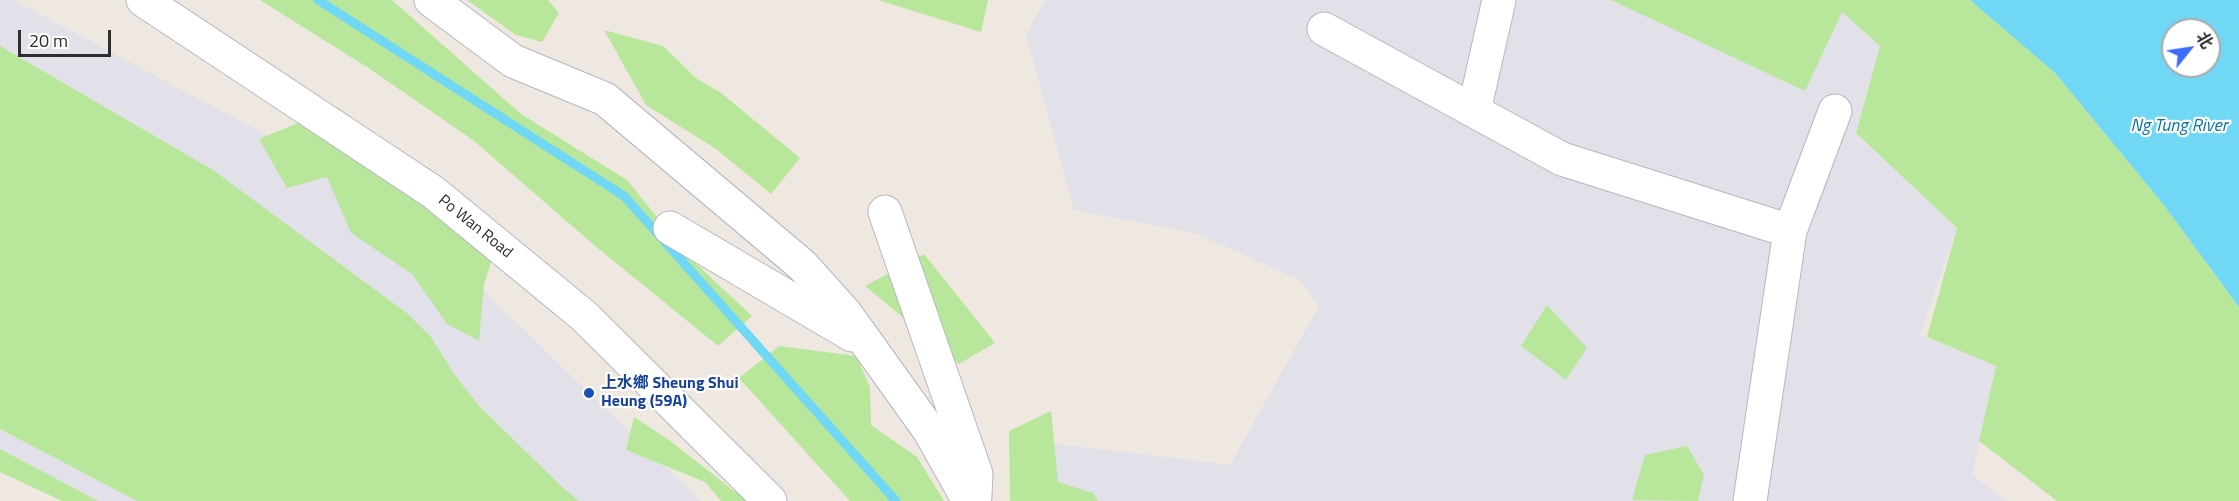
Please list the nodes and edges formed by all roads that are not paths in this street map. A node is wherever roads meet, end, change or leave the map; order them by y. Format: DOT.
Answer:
graph roads {
  1 [pos="143,0"];
  2 [pos="431,0"];
  3 [pos="1499,0"];
  4 [pos="1324,29"];
  5 [pos="1474,111"];
  6 [pos="1836,111"];
  7 [pos="885,212"];
  8 [pos="670,228"];
  9 [pos="1790,231"];
  10 [pos="868,344"];
  11 [pos="770,501"];
  12 [pos="969,501"];
  13 [pos="975,501"];
  14 [pos="1750,501"];
  1 -- 11 [label="street, Po Wan Road"];
  2 -- 10 [label="street"];
  3 -- 5 [label="street"];
  4 -- 5 [label="street"];
  5 -- 9 [label="street"];
  6 -- 9 [label="street"];
  7 -- 13 [label="street"];
  8 -- 10 [label="street"];
  9 -- 14 [label="street"];
  10 -- 12 [label="street"];
}
